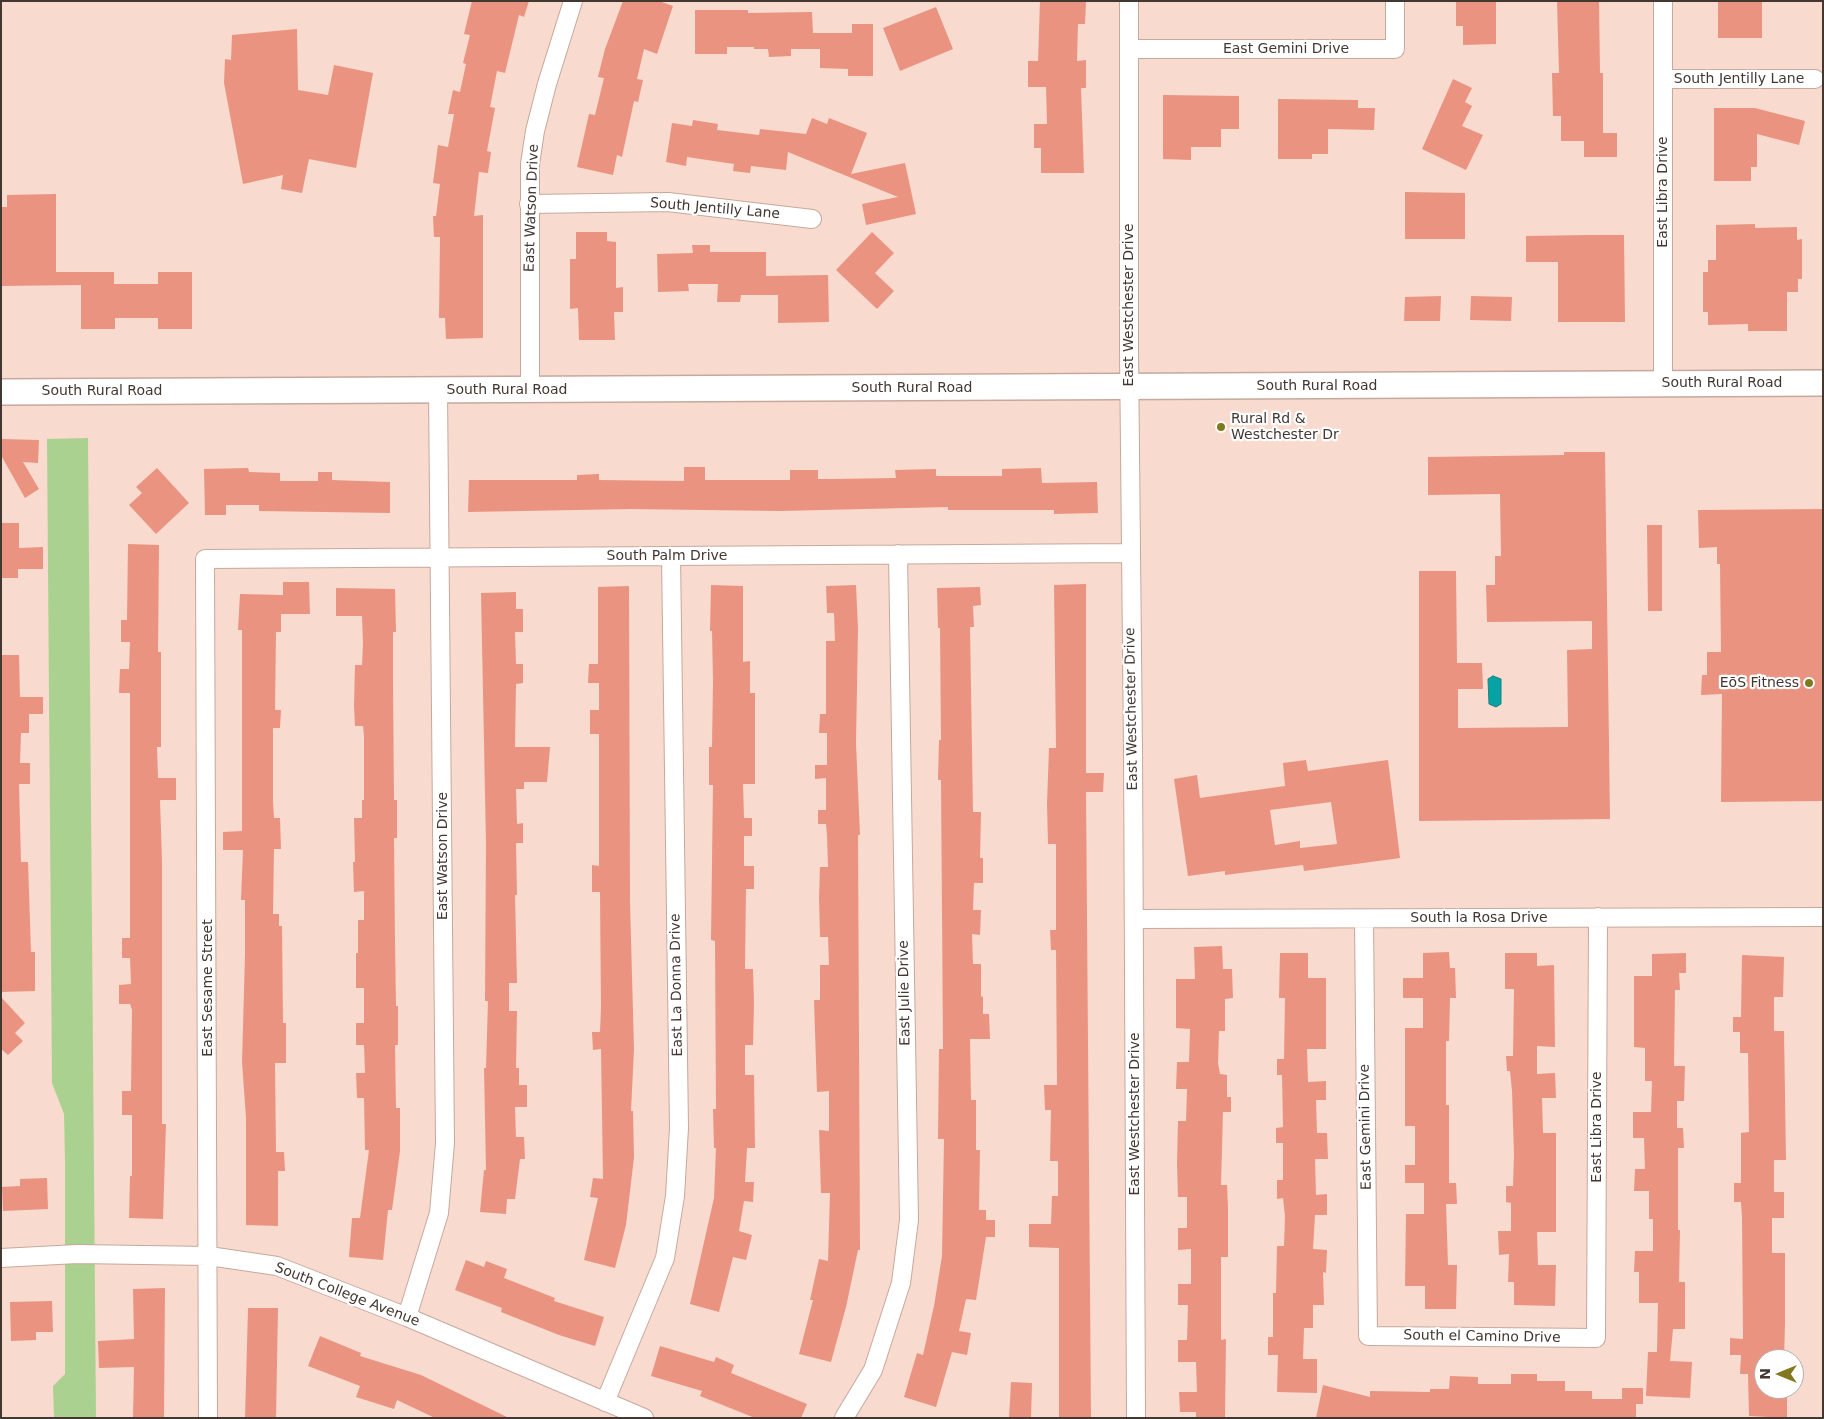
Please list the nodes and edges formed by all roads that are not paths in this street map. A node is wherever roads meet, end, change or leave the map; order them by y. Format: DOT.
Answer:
graph roads {
  1 [pos="573,1"];
  2 [pos="1129,1"];
  3 [pos="1395,1"];
  4 [pos="1663,1"];
  5 [pos="1129,49"];
  6 [pos="1663,79"];
  7 [pos="1815,79"];
  8 [pos="529,204"];
  9 [pos="812,219"];
  10 [pos="1823,383"];
  11 [pos="1663,384"];
  12 [pos="1129,387"];
  13 [pos="438,390"];
  14 [pos="530,390"];
  15 [pos="1,392"];
  16 [pos="1130,553"];
  17 [pos="898,554"];
  18 [pos="671,556"];
  19 [pos="441,557"];
  20 [pos="205,559"];
  21 [pos="1598,917"];
  22 [pos="1823,917"];
  23 [pos="1134,919"];
  24 [pos="1364,919"];
  25 [pos="209,1256"];
  26 [pos="1,1258"];
  27 [pos="407,1317"];
  28 [pos="1368,1336"];
  29 [pos="1596,1338"];
  30 [pos="605,1402"];
  31 [pos="208,1418"];
  32 [pos="644,1418"];
  33 [pos="844,1418"];
  34 [pos="1136,1418"];
  1 -- 8 [label="street, East Watson Drive"];
  2 -- 5 [label="street, East Westchester Drive"];
  3 -- 5 [label="street, East Gemini Drive"];
  4 -- 6 [label="street, East Libra Drive"];
  5 -- 12 [label="street, East Westchester Drive"];
  6 -- 7 [label="street, South Jentilly Lane"];
  6 -- 11 [label="street, East Libra Drive"];
  8 -- 9 [label="street, South Jentilly Lane"];
  8 -- 14 [label="street, East Watson Drive"];
  10 -- 11 [label="main road, South Rural Road"];
  11 -- 12 [label="main road, South Rural Road"];
  12 -- 14 [label="main road, South Rural Road"];
  12 -- 16 [label="street, East Westchester Drive"];
  13 -- 14 [label="main road, South Rural Road"];
  13 -- 15 [label="main road, South Rural Road"];
  13 -- 19 [label="street, East Watson Drive"];
  16 -- 17 [label="street, South Palm Drive"];
  16 -- 23 [label="street, East Westchester Drive"];
  17 -- 18 [label="street, South Palm Drive"];
  17 -- 33 [label="street, East Julie Drive"];
  18 -- 19 [label="street, South Palm Drive"];
  18 -- 30 [label="street, East La Donna Drive"];
  19 -- 20 [label="street, South Palm Drive"];
  19 -- 27 [label="street, East Watson Drive"];
  20 -- 25 [label="street, East Sesame Street"];
  21 -- 22 [label="street, South la Rosa Drive"];
  21 -- 24 [label="street, South la Rosa Drive"];
  21 -- 29 [label="street, East Libra Drive"];
  23 -- 24 [label="street, South la Rosa Drive"];
  23 -- 34 [label="street, East Westchester Drive"];
  24 -- 28 [label="street, East Gemini Drive"];
  25 -- 26 [label="street, South College Avenue"];
  25 -- 27 [label="street, South College Avenue"];
  25 -- 31 [label="street, East Sesame Street"];
  27 -- 30 [label="street, South College Avenue"];
  28 -- 29 [label="street, South el Camino Drive"];
  30 -- 32 [label="street, South College Avenue"];
}
